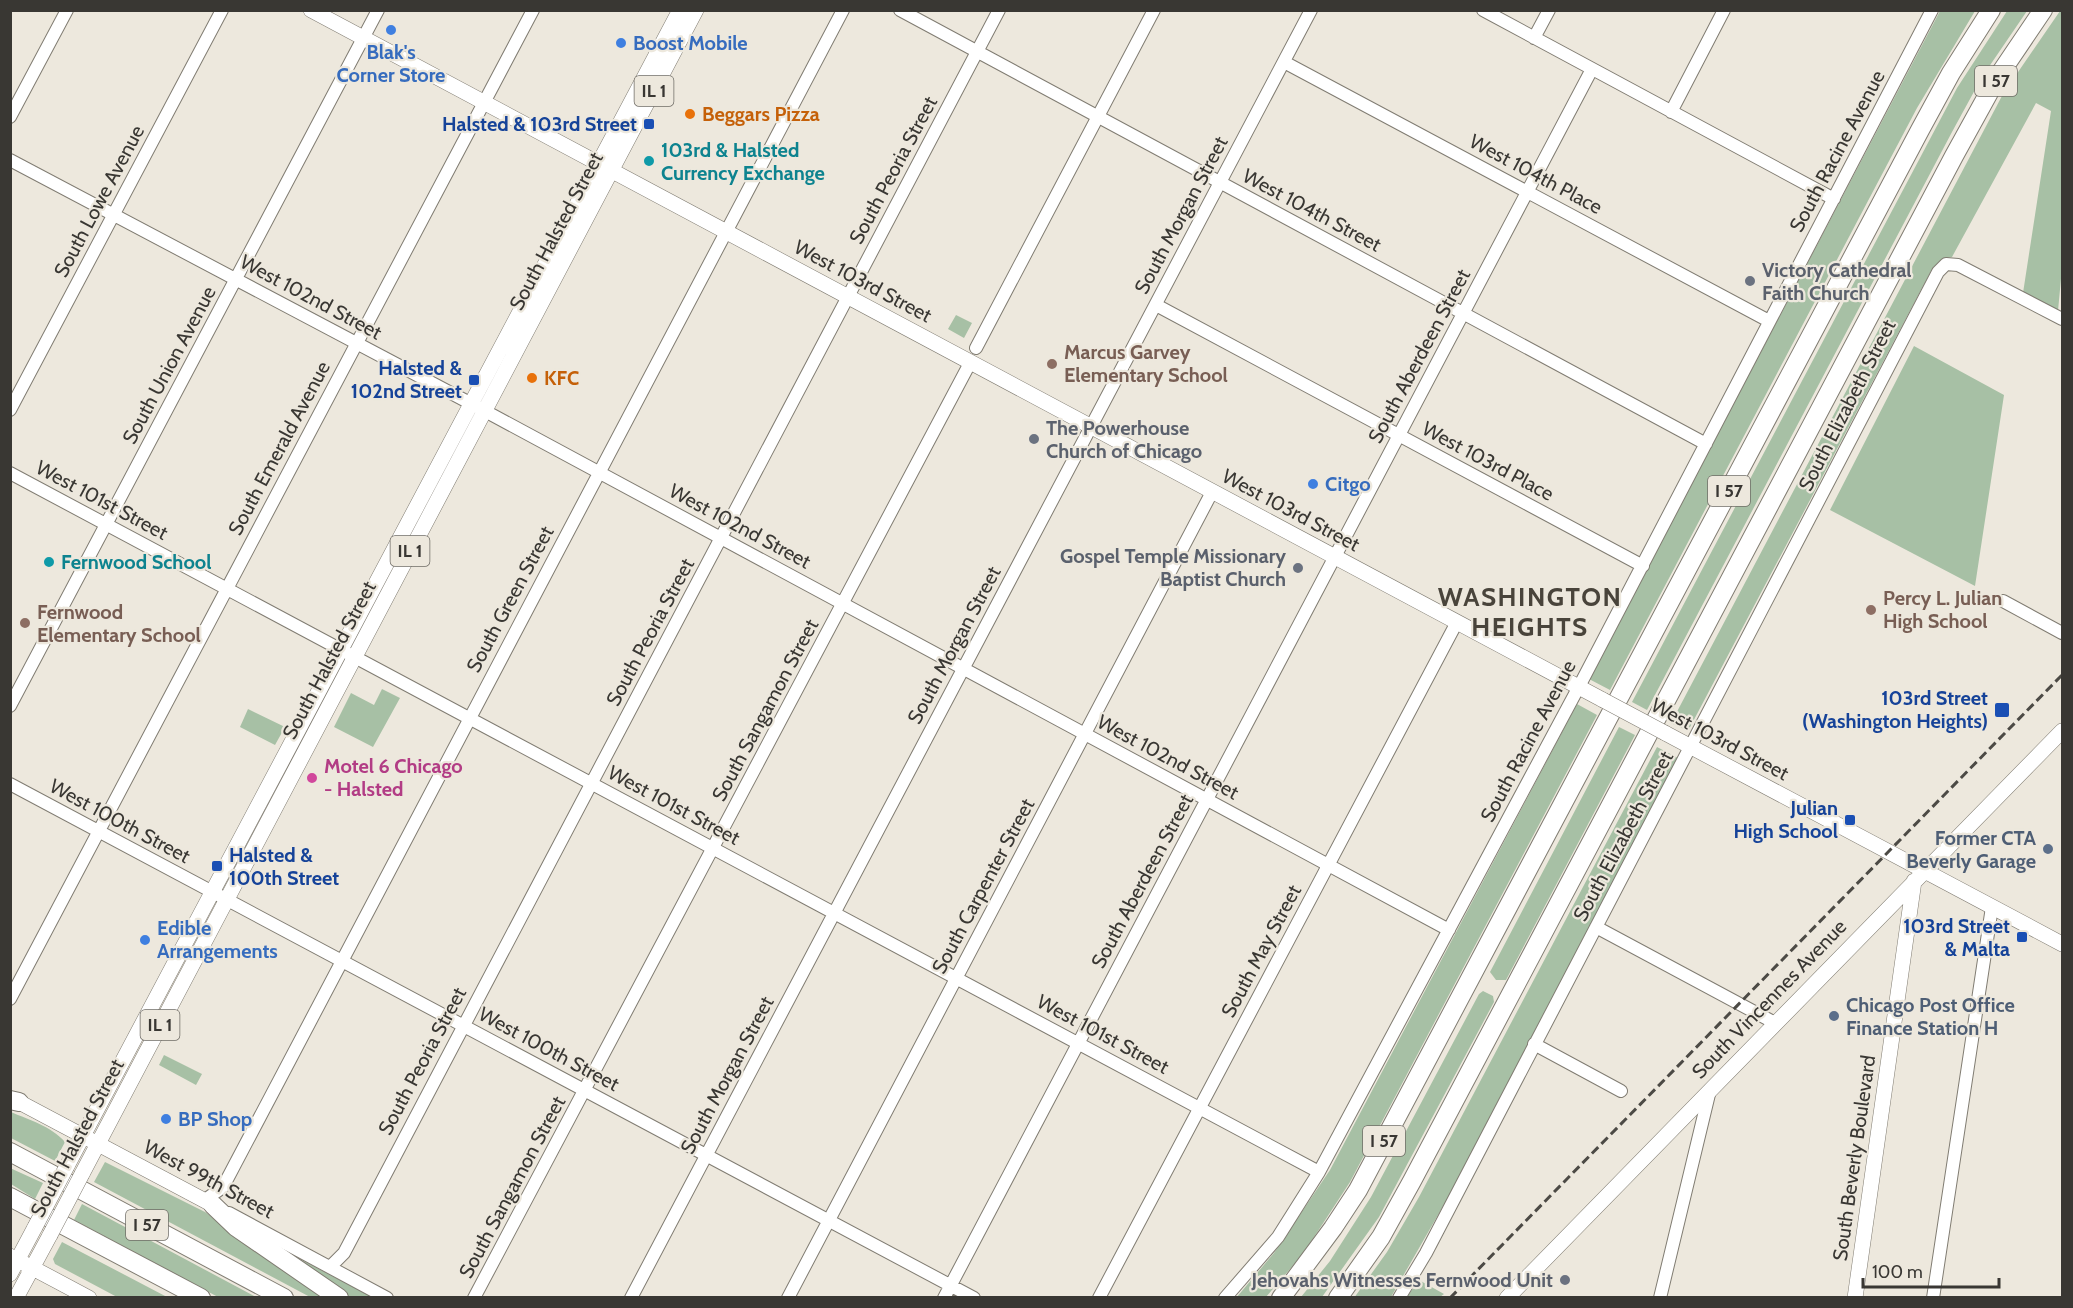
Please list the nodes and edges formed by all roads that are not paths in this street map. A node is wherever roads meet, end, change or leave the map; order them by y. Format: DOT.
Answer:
graph roads {
  1 [pos="67,10"];
  2 [pos="222,10"];
  3 [pos="310,10"];
  4 [pos="378,10"];
  5 [pos="533,10"];
  6 [pos="680,10"];
  7 [pos="696,10"];
  8 [pos="843,10"];
  9 [pos="900,10"];
  10 [pos="999,10"];
  11 [pos="1154,10"];
  12 [pos="1311,10"];
  13 [pos="1483,10"];
  14 [pos="1549,10"];
  15 [pos="1724,10"];
  16 [pos="1932,10"];
  17 [pos="1991,10"];
  18 [pos="2043,10"];
  19 [pos="1534,38"];
  20 [pos="363,39"];
  21 [pos="977,52"];
  22 [pos="1284,62"];
  23 [pos="1592,69"];
  24 [pos="484,103"];
  25 [pos="1671,112"];
  26 [pos="10,117"];
  27 [pos="1098,117"];
  28 [pos="10,160"];
  29 [pos="605,168"];
  30 [pos="1221,183"];
  31 [pos="1528,191"];
  32 [pos="1834,199"];
  33 [pos="114,215"];
  34 [pos="726,232"];
  35 [pos="236,279"];
  36 [pos="849,298"];
  37 [pos="1156,305"];
  38 [pos="1463,313"];
  39 [pos="2062,319"];
  40 [pos="1769,321"];
  41 [pos="357,343"];
  42 [pos="973,355"];
  43 [pos="479,408"];
  44 [pos="10,410"];
  45 [pos="1091,427"];
  46 [pos="1398,436"];
  47 [pos="1706,444"];
  48 [pos="599,472"];
  49 [pos="10,473"];
  50 [pos="1212,492"];
  51 [pos="106,524"];
  52 [pos="722,539"];
  53 [pos="1335,557"];
  54 [pos="1643,566"];
  55 [pos="227,588"];
  56 [pos="2003,602"];
  57 [pos="843,604"];
  58 [pos="1457,622"];
  59 [pos="2062,633"];
  60 [pos="349,653"];
  61 [pos="964,669"];
  62 [pos="1579,687"];
  63 [pos="10,706"];
  64 [pos="470,718"];
  65 [pos="2062,731"];
  66 [pos="1086,735"];
  67 [pos="1692,747"];
  68 [pos="592,783"];
  69 [pos="10,784"];
  70 [pos="1207,800"];
  71 [pos="99,831"];
  72 [pos="714,848"];
  73 [pos="1328,865"];
  74 [pos="1919,876"];
  75 [pos="220,896"];
  76 [pos="1992,907"];
  77 [pos="834,913"];
  78 [pos="1596,927"];
  79 [pos="1449,930"];
  80 [pos="2062,944"];
  81 [pos="343,961"];
  82 [pos="957,978"];
  83 [pos="10,999"];
  84 [pos="1775,1023"];
  85 [pos="463,1025"];
  86 [pos="1078,1043"];
  87 [pos="1534,1044"];
  88 [pos="586,1090"];
  89 [pos="1710,1090"];
  90 [pos="1621,1091"];
  91 [pos="14,1100"];
  92 [pos="1199,1108"];
  93 [pos="83,1136"];
  94 [pos="98,1144"];
  95 [pos="10,1152"];
  96 [pos="706,1154"];
  97 [pos="1319,1172"];
  98 [pos="10,1197"];
  99 [pos="209,1203"];
  100 [pos="829,1219"];
  101 [pos="14,1258"];
  102 [pos="32,1267"];
  103 [pos="330,1267"];
  104 [pos="10,1274"];
  105 [pos="951,1285"];
  106 [pos="16,1298"];
  107 [pos="89,1298"];
  108 [pos="201,1298"];
  109 [pos="284,1298"];
  110 [pos="339,1298"];
  111 [pos="387,1298"];
  112 [pos="474,1298"];
  113 [pos="631,1298"];
  114 [pos="788,1298"];
  115 [pos="944,1298"];
  116 [pos="974,1298"];
  117 [pos="1099,1298"];
  118 [pos="1225,1298"];
  119 [pos="1281,1298"];
  120 [pos="1338,1298"];
  121 [pos="1399,1298"];
  122 [pos="1507,1298"];
  123 [pos="1660,1298"];
  124 [pos="1855,1298"];
  125 [pos="1932,1298"];
  1 -- 26 [label="street"];
  2 -- 33 [label="street, South Lowe Avenue"];
  3 -- 20 [label="main road, West 103rd Street"];
  4 -- 20 [label="street, South Union Avenue"];
  5 -- 24 [label="street, South Emerald Avenue"];
  6 -- 29 [label="main road, South Halsted Street / IL 1"];
  7 -- 29 [label="main road, South Halsted Street / IL 1"];
  8 -- 34 [label="street, South Green Street"];
  9 -- 21 [label="street, West 104th Street"];
  10 -- 21 [label="street, South Peoria Street"];
  11 -- 27 [label="street, South Sangamon Street"];
  12 -- 22 [label="street, South Morgan Street"];
  13 -- 19 [label="street"];
  14 -- 19 [label="street"];
  15 -- 25 [label="street"];
  16 -- 32 [label="street, South Racine Avenue"];
  17 -- 119 [label="highway, I 57"];
  18 -- 120 [label="highway, I 57"];
  19 -- 23 [label="street"];
  20 -- 24 [label="main road, West 103rd Street"];
  20 -- 35 [label="street, South Union Avenue"];
  21 -- 27 [label="street, West 104th Street"];
  21 -- 36 [label="street, South Peoria Street"];
  22 -- 30 [label="street, South Morgan Street"];
  22 -- 31 [label="street, West 104th Place"];
  23 -- 25 [label="street"];
  23 -- 31 [label="street, South Aberdeen Street"];
  24 -- 29 [label="main road, West 103rd Street"];
  24 -- 41 [label="street, South Emerald Avenue"];
  25 -- 32 [label="street"];
  27 -- 30 [label="street, West 104th Street"];
  27 -- 42 [label="street, South Sangamon Street"];
  28 -- 33 [label="street, West 102nd Street"];
  29 -- 34 [label="main road, West 103rd Street"];
  29 -- 43 [label="main road, South Halsted Street / IL 1"];
  30 -- 37 [label="street, South Morgan Street"];
  30 -- 38 [label="street, West 104th Street"];
  31 -- 38 [label="street, South Aberdeen Street"];
  31 -- 40 [label="street, West 104th Place"];
  32 -- 40 [label="street, South Racine Avenue"];
  33 -- 35 [label="street, West 102nd Street"];
  33 -- 44 [label="street, South Lowe Avenue"];
  34 -- 36 [label="main road, West 103rd Street"];
  34 -- 48 [label="street, South Green Street"];
  35 -- 41 [label="street, West 102nd Street"];
  35 -- 51 [label="street, South Union Avenue"];
  36 -- 42 [label="main road, West 103rd Street"];
  36 -- 52 [label="street, South Peoria Street"];
  37 -- 45 [label="street, South Morgan Street"];
  37 -- 46 [label="street, West 103rd Place"];
  38 -- 46 [label="street, South Aberdeen Street"];
  38 -- 47 [label="street, West 104th Street"];
  39 -- 67 [label="street, South Elizabeth Street"];
  40 -- 47 [label="street, South Racine Avenue"];
  41 -- 43 [label="street, West 102nd Street"];
  41 -- 55 [label="street, South Emerald Avenue"];
  42 -- 45 [label="main road, West 103rd Street"];
  42 -- 57 [label="street, South Sangamon Street"];
  43 -- 48 [label="street, West 102nd Street"];
  43 -- 60 [label="main road, South Halsted Street / IL 1"];
  45 -- 50 [label="main road, West 103rd Street"];
  45 -- 61 [label="street, South Morgan Street"];
  46 -- 53 [label="street, South Aberdeen Street"];
  46 -- 54 [label="street, West 103rd Place"];
  47 -- 54 [label="street, South Racine Avenue"];
  48 -- 52 [label="street, West 102nd Street"];
  48 -- 64 [label="street, South Green Street"];
  49 -- 51 [label="street, West 101st Street"];
  50 -- 53 [label="main road, West 103rd Street"];
  50 -- 66 [label="street, South Carpenter Street"];
  51 -- 55 [label="street, West 101st Street"];
  51 -- 63 [label="street, South Union Avenue"];
  52 -- 57 [label="street, West 102nd Street"];
  52 -- 68 [label="street, South Peoria Street"];
  53 -- 58 [label="main road, West 103rd Street"];
  53 -- 70 [label="street, South Aberdeen Street"];
  54 -- 62 [label="street, South Racine Avenue"];
  55 -- 60 [label="street, West 101st Street"];
  55 -- 71 [label="street, South Emerald Avenue"];
  56 -- 59 [label="street"];
  57 -- 61 [label="street, West 102nd Street"];
  57 -- 72 [label="street, South Sangamon Street"];
  58 -- 62 [label="main road, West 103rd Street"];
  58 -- 73 [label="street, South May Street"];
  60 -- 64 [label="street, West 101st Street"];
  60 -- 75 [label="main road, South Halsted Street / IL 1"];
  61 -- 66 [label="street, West 102nd Street"];
  61 -- 77 [label="street, South Morgan Street"];
  62 -- 67 [label="main road, West 103rd Street, bridge"];
  62 -- 79 [label="street, South Racine Avenue"];
  64 -- 68 [label="street, West 101st Street"];
  64 -- 81 [label="street, South Green Street"];
  65 -- 74 [label="main road, South Vincennes Avenue"];
  66 -- 70 [label="street, West 102nd Street"];
  66 -- 82 [label="street, South Carpenter Street"];
  67 -- 74 [label="main road, West 103rd Street"];
  67 -- 78 [label="street, South Elizabeth Street"];
  68 -- 72 [label="street, West 101st Street"];
  68 -- 85 [label="street, South Peoria Street"];
  69 -- 71 [label="street, West 100th Street"];
  70 -- 73 [label="street, West 102nd Street"];
  70 -- 86 [label="street, South Aberdeen Street"];
  71 -- 75 [label="street, West 100th Street"];
  71 -- 83 [label="street, South Emerald Avenue"];
  72 -- 77 [label="street, West 101st Street"];
  72 -- 88 [label="street, South Sangamon Street"];
  73 -- 79 [label="street, West 102nd Street"];
  73 -- 92 [label="street, South May Street"];
  74 -- 76 [label="main road, West 103rd Street"];
  74 -- 84 [label="main road, South Vincennes Avenue"];
  74 -- 124 [label="main road, South Beverly Boulevard"];
  75 -- 81 [label="street, West 100th Street"];
  75 -- 93 [label="main road, South Halsted Street / IL 1"];
  75 -- 94 [label="main road, South Halsted Street / IL 1"];
  76 -- 80 [label="main road, West 103rd Street"];
  76 -- 125 [label="street"];
  77 -- 82 [label="street, West 101st Street"];
  77 -- 96 [label="street, South Morgan Street"];
  78 -- 84 [label="street"];
  78 -- 87 [label="street, South Elizabeth Street"];
  79 -- 97 [label="street, South Racine Avenue"];
  81 -- 85 [label="street, West 100th Street"];
  81 -- 99 [label="street, South Green Street"];
  82 -- 86 [label="street, West 101st Street"];
  82 -- 100 [label="street, South Carpenter Street"];
  84 -- 89 [label="main road, South Vincennes Avenue"];
  85 -- 88 [label="street, West 100th Street"];
  85 -- 103 [label="street, South Peoria Street"];
  86 -- 92 [label="street, West 101st Street"];
  86 -- 105 [label="street, South Aberdeen Street"];
  87 -- 90 [label="street"];
  87 -- 121 [label="street, South Elizabeth Street"];
  88 -- 96 [label="street, West 100th Street"];
  88 -- 112 [label="street, South Sangamon Street"];
  89 -- 122 [label="main road, South Vincennes Avenue"];
  89 -- 123 [label="street"];
  91 -- 93 [label="main road, West 99th Street"];
  92 -- 97 [label="street, West 101st Street"];
  92 -- 117 [label="street, South May Street"];
  93 -- 94 [label="main road, West 99th Street"];
  93 -- 101 [label="main road, South Halsted Street / IL 1, bridge"];
  94 -- 99 [label="main road, West 99th Street"];
  94 -- 102 [label="main road, South Halsted Street / IL 1, bridge"];
  95 -- 109 [label="highway, I 57"];
  96 -- 100 [label="street, West 100th Street"];
  96 -- 113 [label="street, South Morgan Street"];
  97 -- 118 [label="street, South Racine Avenue"];
  98 -- 108 [label="highway, I 57"];
  99 -- 103 [label="street, West 99th Street"];
  99 -- 110 [label="highway"];
  100 -- 105 [label="street, West 100th Street"];
  100 -- 114 [label="street, South Carpenter Street"];
  101 -- 102 [label="main road"];
  101 -- 104 [label="main road, South Halsted Street"];
  102 -- 106 [label="main road, South Halsted Street"];
  102 -- 107 [label="main road"];
  103 -- 111 [label="street, West 99th Street"];
  105 -- 115 [label="street, South Aberdeen Street"];
  105 -- 116 [label="street, West 100th Street"];
}
